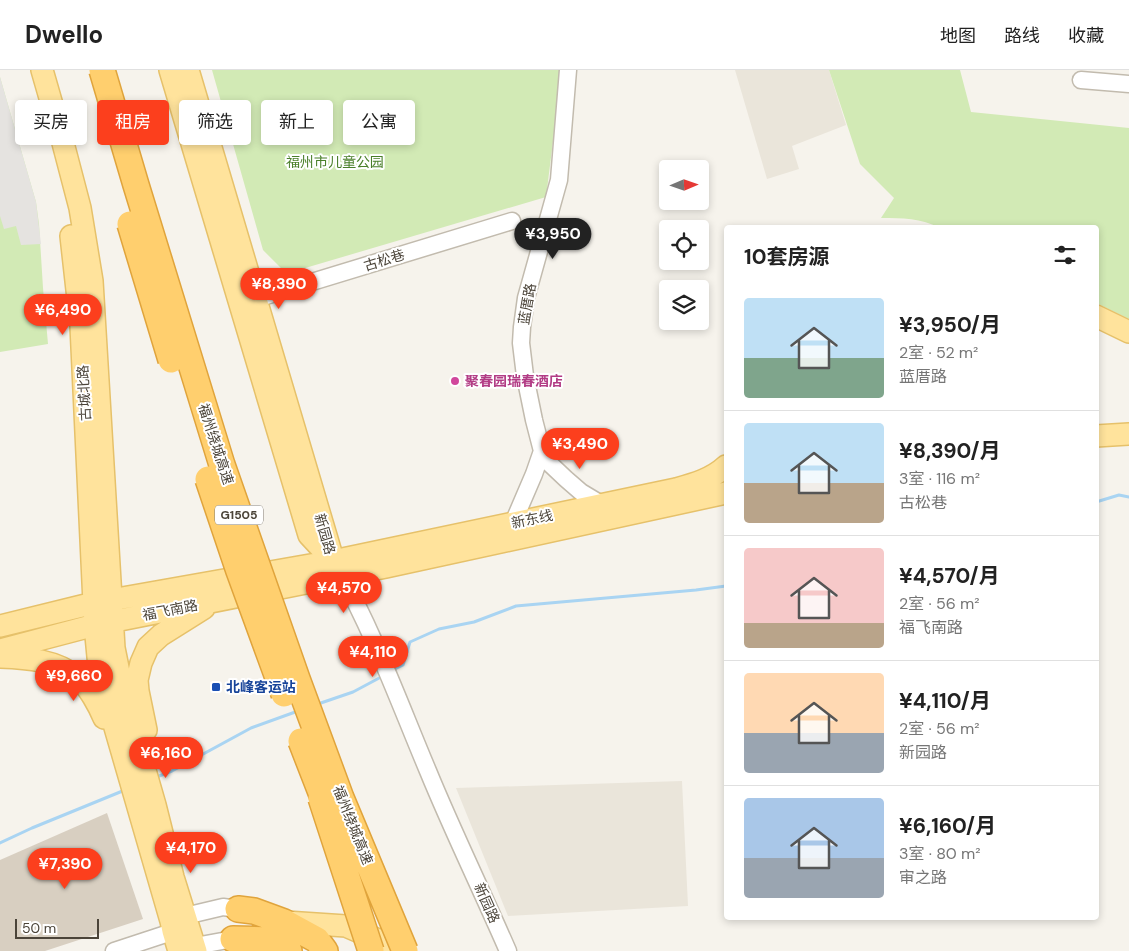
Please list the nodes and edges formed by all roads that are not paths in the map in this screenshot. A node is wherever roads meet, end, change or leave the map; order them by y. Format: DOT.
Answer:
graph roads {
  1 [pos="28,70"];
  2 [pos="42,70"];
  3 [pos="85,70"];
  4 [pos="102,70"];
  5 [pos="170,70"];
  6 [pos="188,70"];
  7 [pos="568,70"];
  8 [pos="1081,80"];
  9 [pos="1129,84"];
  10 [pos="512,221"];
  11 [pos="256,299"];
  12 [pos="1099,317"];
  13 [pos="1129,332"];
  14 [pos="1129,434"];
  15 [pos="1099,436"];
  16 [pos="542,450"];
  17 [pos="724,467"];
  18 [pos="724,493"];
  19 [pos="607,510"];
  20 [pos="513,523"];
  21 [pos="338,568"];
  22 [pos="216,600"];
  23 [pos="102,601"];
  24 [pos="104,623"];
  25 [pos="0,626"];
  26 [pos="0,650"];
  27 [pos="0,657"];
  28 [pos="135,765"];
  29 [pos="316,781"];
  30 [pos="238,909"];
  31 [pos="284,922"];
  32 [pos="183,937"];
  33 [pos="233,939"];
  34 [pos="114,951"];
  35 [pos="289,951"];
  36 [pos="325,951"];
  37 [pos="371,951"];
  38 [pos="387,951"];
  39 [pos="400,951"];
  40 [pos="405,951"];
  41 [pos="508,951"];
  1 -- 23 [label="main road, 古城北路"];
  2 -- 23 [label="main road, 古城北路"];
  3 -- 29 [label="highway, 福州绕城高速 / G1505, bridge"];
  4 -- 40 [label="highway, 福州绕城高速 / G1505, bridge"];
  5 -- 21 [label="main road, 新园路"];
  6 -- 11 [label="main road, 新园路"];
  7 -- 16 [label="street, 蓝厝路"];
  8 -- 9 [label="street"];
  10 -- 11 [label="street, 古松巷"];
  11 -- 21 [label="main road, 新园路"];
  12 -- 13 [label="main road"];
  14 -- 15 [label="main road"];
  16 -- 19 [label="street"];
  16 -- 20 [label="street"];
  17 -- 19 [label="main road, 新东线"];
  18 -- 19 [label="main road, 新东线"];
  19 -- 20 [label="main road, 新东线"];
  19 -- 21 [label="main road, 新东线"];
  20 -- 21 [label="main road, 新东线"];
  21 -- 22 [label="main road, 福飞南路"];
  21 -- 23 [label="main road, 福飞南路"];
  21 -- 41 [label="street, 新园路"];
  22 -- 24 [label="main road, 福飞南路"];
  22 -- 28 [label="main road"];
  23 -- 24 [label="main road"];
  23 -- 25 [label="main road, 福飞南路"];
  24 -- 26 [label="main road, 福飞南路"];
  24 -- 28 [label="main road"];
  27 -- 28 [label="main road"];
  28 -- 32 [label="main road"];
  29 -- 37 [label="highway, bridge"];
  29 -- 38 [label="highway, 福州绕城高速 / G1505, bridge"];
  30 -- 31 [label="highway"];
  30 -- 32 [label="street"];
  31 -- 36 [label="highway"];
  31 -- 39 [label="main road"];
  32 -- 33 [label="street"];
  32 -- 34 [label="street"];
  33 -- 35 [label="highway"];
}
